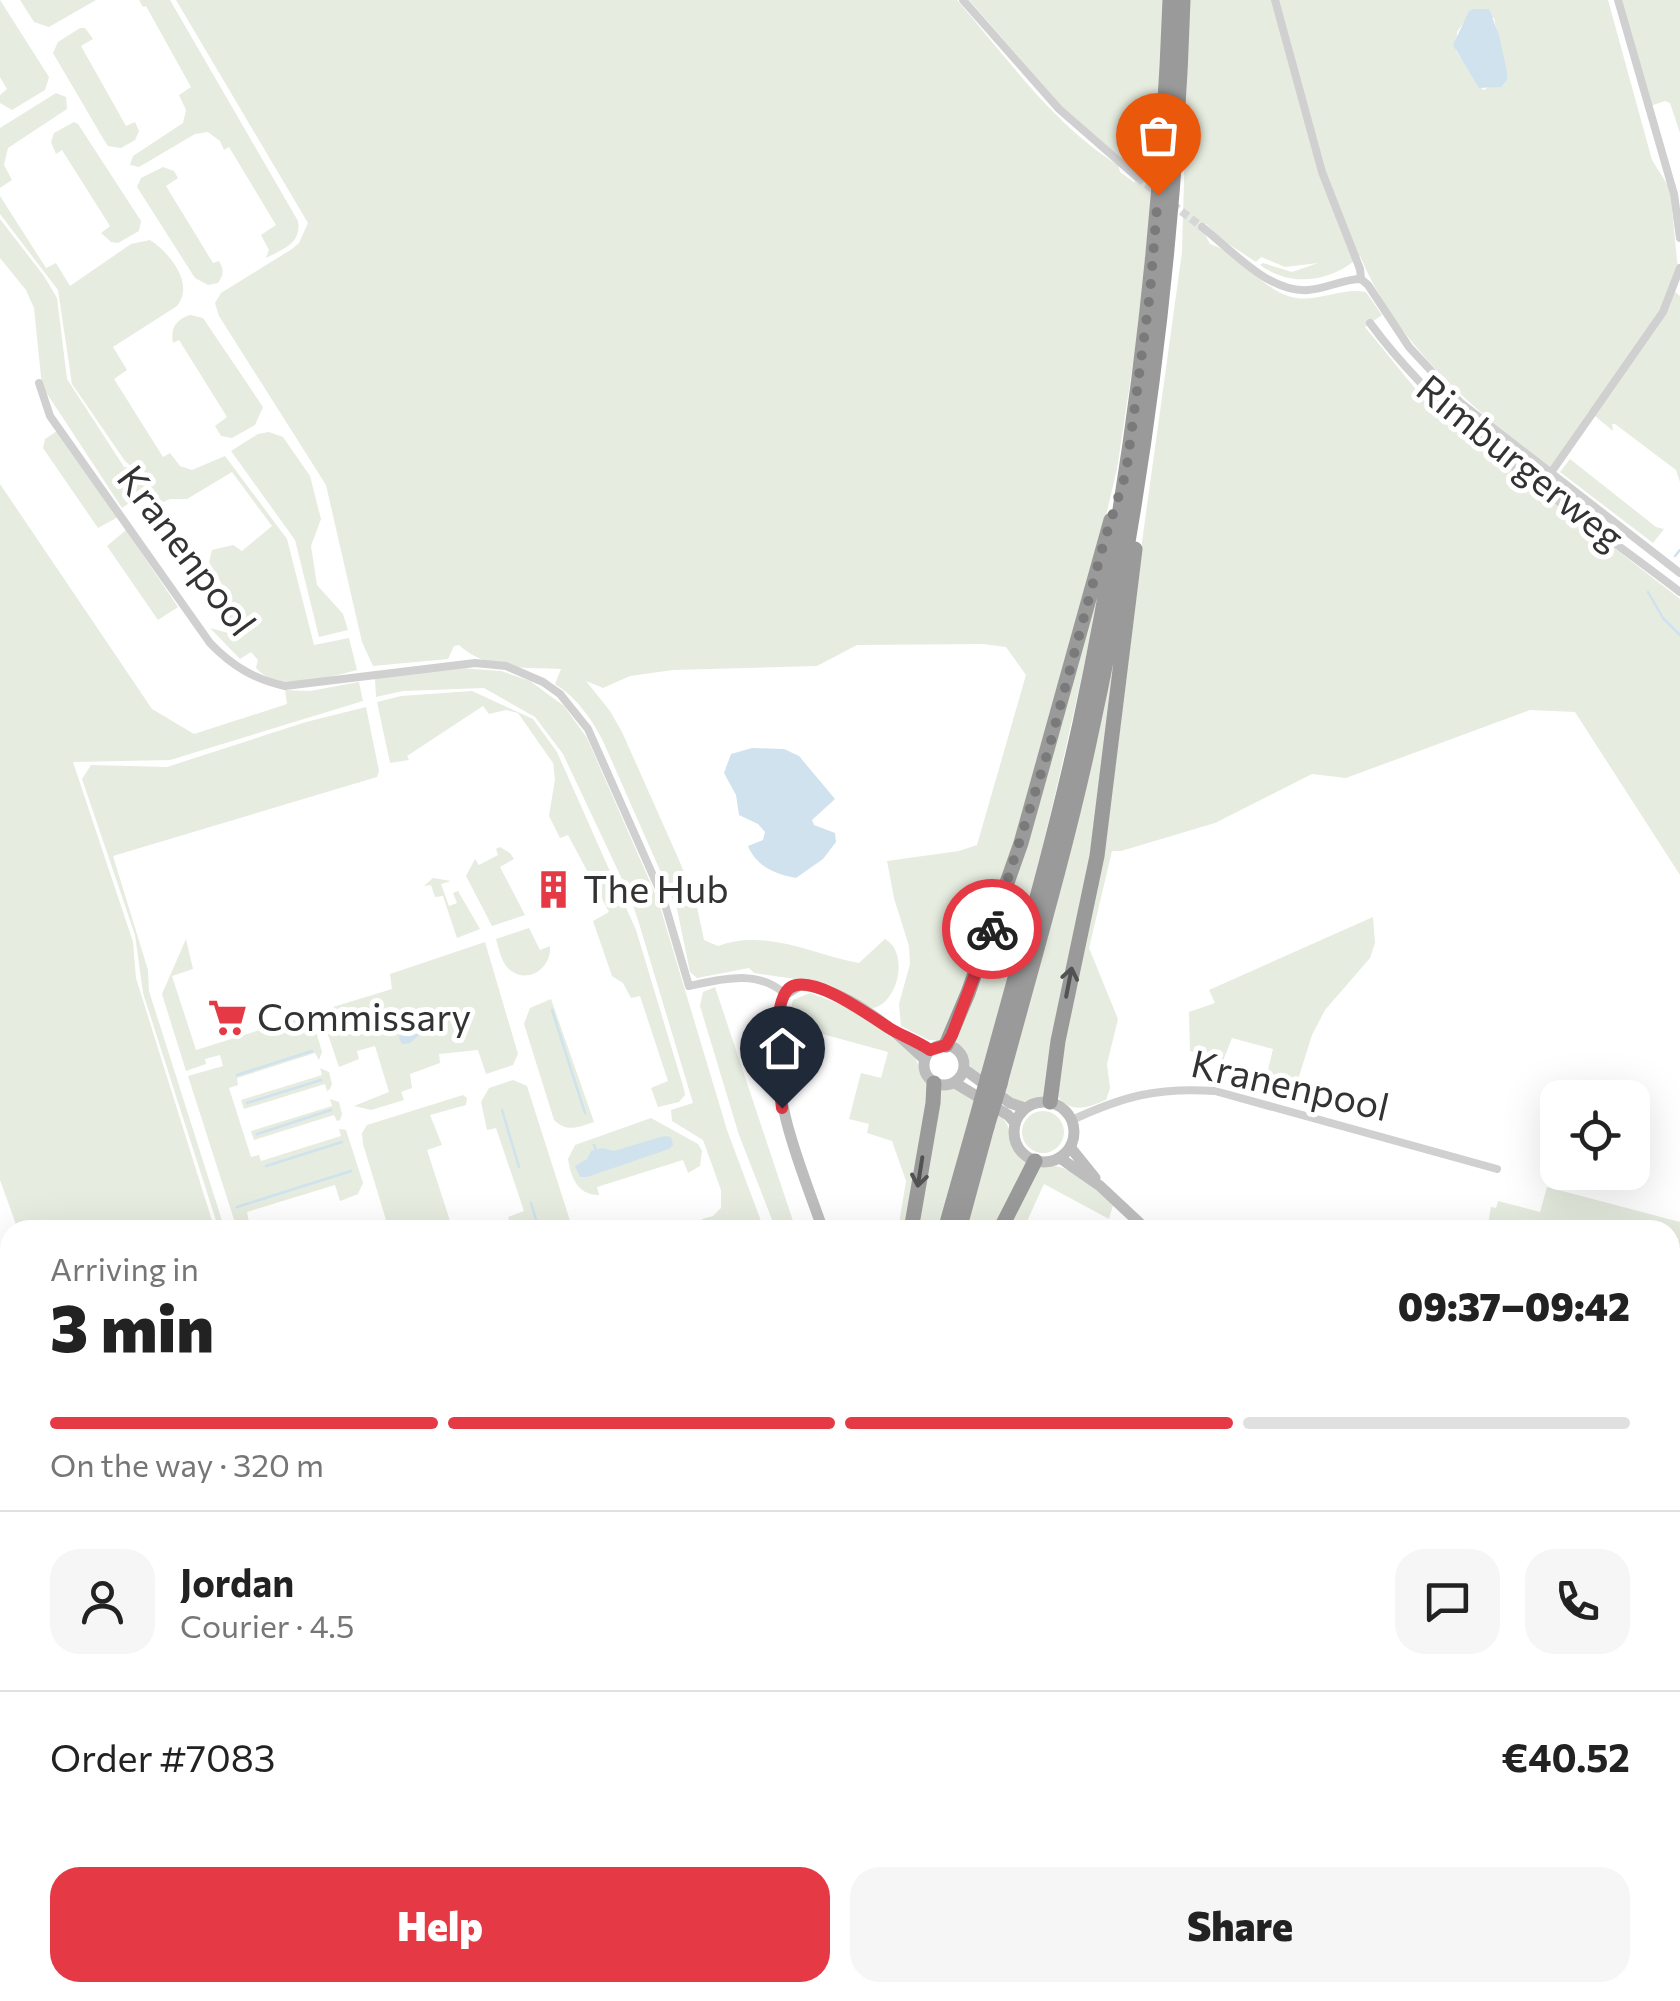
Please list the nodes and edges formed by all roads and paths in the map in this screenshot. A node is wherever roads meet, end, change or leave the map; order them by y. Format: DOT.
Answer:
graph roads {
  1 [pos="963,0"];
  2 [pos="1170,0"];
  3 [pos="1183,0"];
  4 [pos="1275,0"];
  5 [pos="1618,0"];
  6 [pos="1137,177"];
  7 [pos="1202,227"];
  8 [pos="1680,238"];
  9 [pos="1680,268"];
  10 [pos="1361,280"];
  11 [pos="1370,323"];
  12 [pos="39,383"];
  13 [pos="1132,474"];
  14 [pos="1550,474"];
  15 [pos="1680,573"];
  16 [pos="1680,592"];
  17 [pos="784,994"];
  18 [pos="933,1051"];
  19 [pos="964,1069"];
  20 [pos="954,1082"];
  21 [pos="934,1083"];
  22 [pos="1050,1102"];
  23 [pos="1025,1108"];
  24 [pos="1072,1120"];
  25 [pos="1014,1123"];
  26 [pos="982,1124"];
  27 [pos="1070,1146"];
  28 [pos="1060,1158"];
  29 [pos="1036,1161"];
  30 [pos="1497,1169"];
  31 [pos="1100,1186"];
  32 [pos="819,1220"];
  33 [pos="913,1220"];
  34 [pos="949,1220"];
  35 [pos="960,1220"];
  36 [pos="1005,1220"];
  37 [pos="1136,1220"];
  1 -- 6 [label="street"];
  2 -- 13 [label="highway"];
  3 -- 13 [label="highway"];
  4 -- 10 [label="street"];
  5 -- 8 [label="street"];
  7 -- 10 [label="street"];
  9 -- 14 [label="street"];
  10 -- 14 [label="street"];
  11 -- 16 [label="street, Rimburgerweg"];
  12 -- 17 [label="street, Kranenpool"];
  13 -- 18 [label="highway"];
  22 -- 13 [label="highway, one-way"];
  13 -- 26 [label="highway, bridge"];
  14 -- 15 [label="street"];
  17 -- 18 [label="main road, Kranenpool"];
  17 -- 32 [label="main road"];
  18 -- 19 [label="main road"];
  18 -- 21 [label="main road"];
  19 -- 20 [label="main road"];
  19 -- 23 [label="main road"];
  20 -- 21 [label="main road"];
  20 -- 25 [label="main road"];
  21 -- 33 [label="highway, one-way"];
  22 -- 23 [label="main road"];
  22 -- 24 [label="main road"];
  23 -- 25 [label="main road"];
  24 -- 27 [label="main road"];
  24 -- 30 [label="street, Kranenpool"];
  25 -- 29 [label="main road"];
  26 -- 34 [label="highway"];
  26 -- 35 [label="highway"];
  27 -- 28 [label="main road"];
  27 -- 31 [label="main road"];
  28 -- 29 [label="main road"];
  28 -- 31 [label="main road"];
  29 -- 36 [label="highway"];
  31 -- 37 [label="main road"];
}
